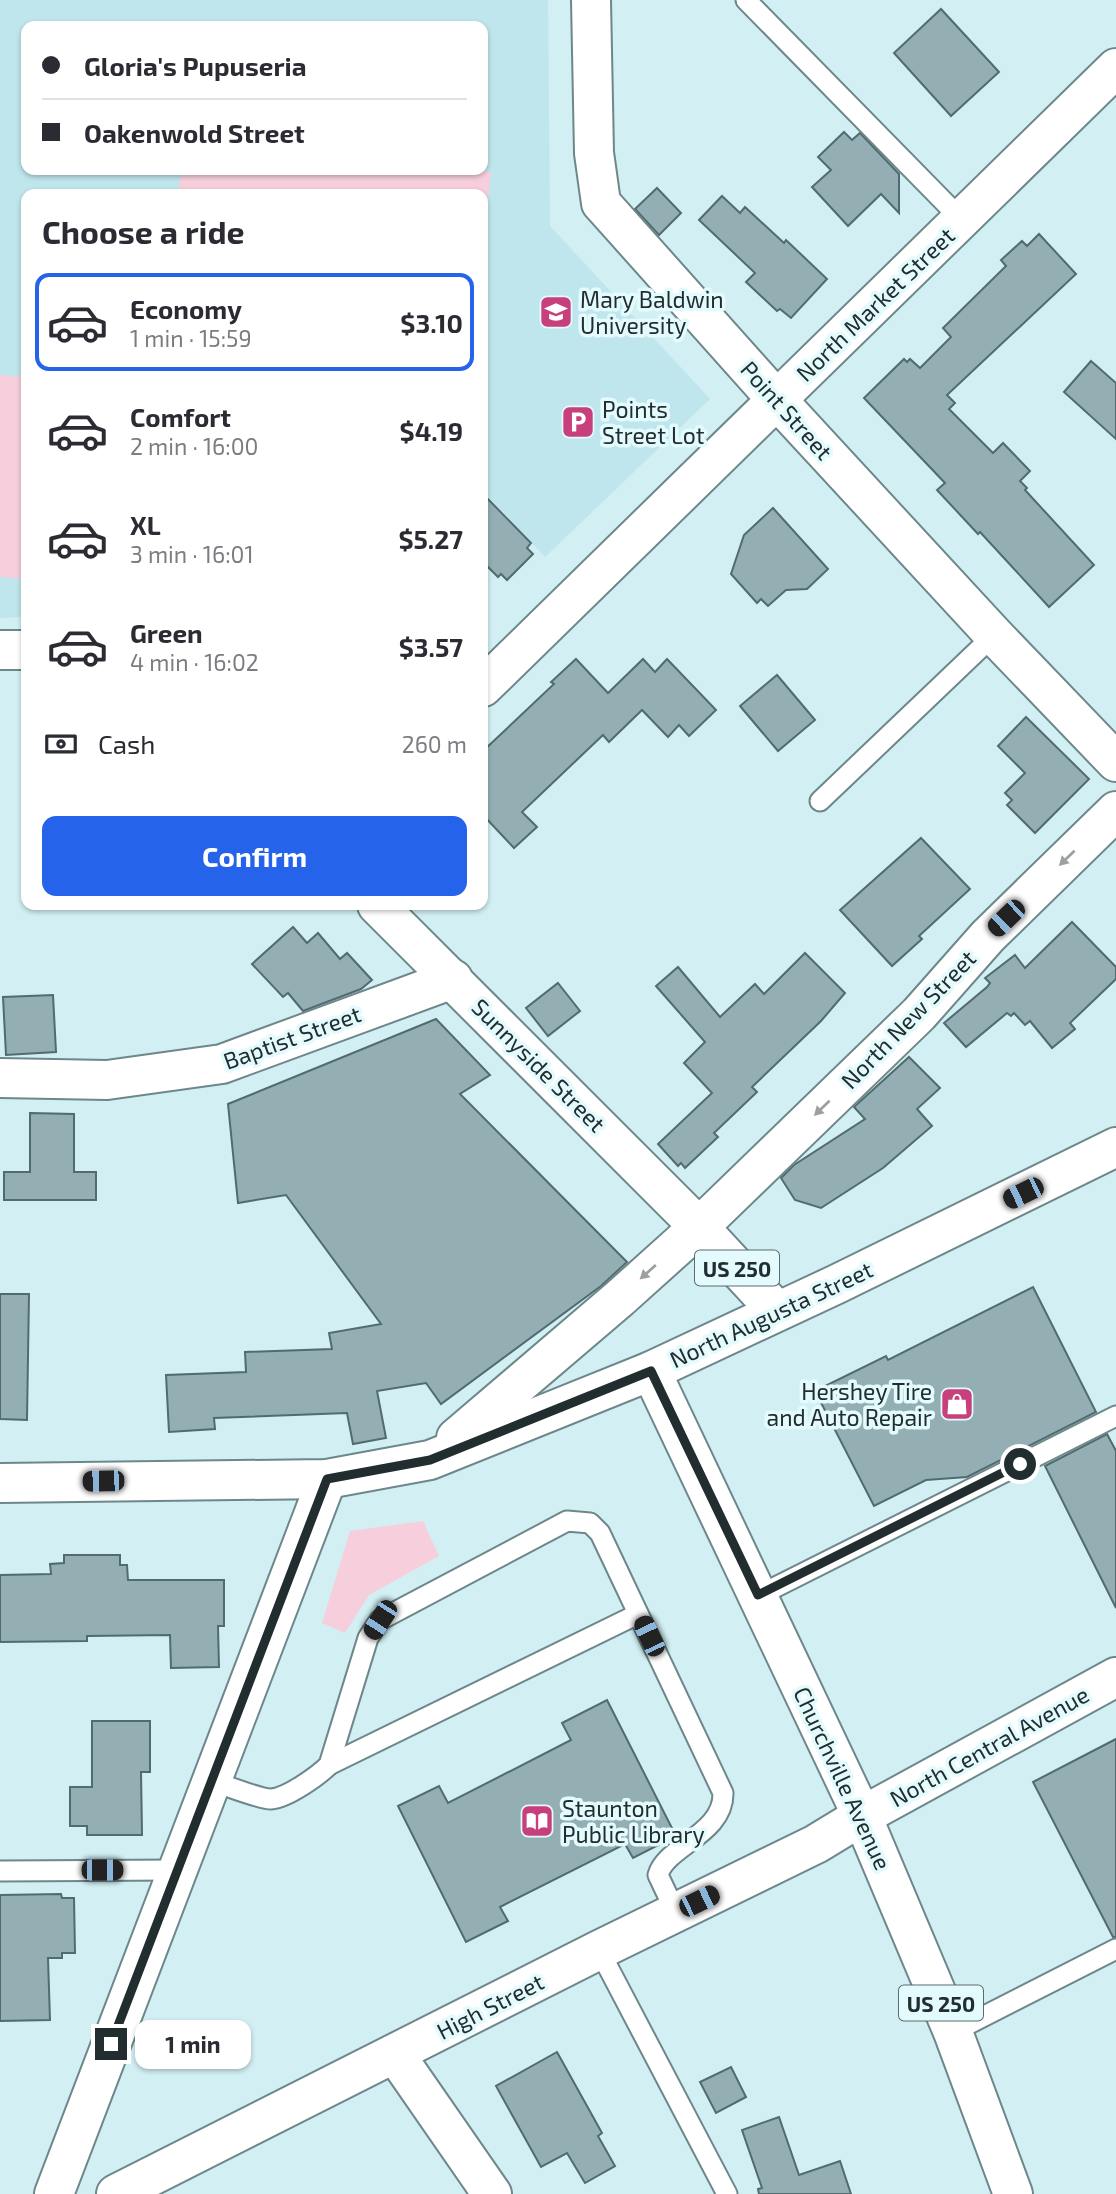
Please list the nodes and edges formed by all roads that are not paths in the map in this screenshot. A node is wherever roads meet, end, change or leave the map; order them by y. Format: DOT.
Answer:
graph roads {
  1 [pos="591,0"];
  2 [pos="746,0"];
  3 [pos="1116,68"];
  4 [pos="961,219"];
  5 [pos="777,400"];
  6 [pos="994,635"];
  7 [pos="0,650"];
  8 [pos="21,650"];
  9 [pos="488,682"];
  10 [pos="1116,762"];
  11 [pos="820,801"];
  12 [pos="1116,811"];
  13 [pos="382,910"];
  14 [pos="453,979"];
  15 [pos="0,1078"];
  16 [pos="1116,1147"];
  17 [pos="699,1227"];
  18 [pos="776,1310"];
  19 [pos="651,1371"];
  20 [pos="1116,1416"];
  21 [pos="430,1460"];
  22 [pos="327,1479"];
  23 [pos="0,1483"];
  24 [pos="758,1595"];
  25 [pos="638,1614"];
  26 [pos="1116,1677"];
  27 [pos="329,1765"];
  28 [pos="212,1781"];
  29 [pos="862,1816"];
  30 [pos="178,1870"];
  31 [pos="0,1871"];
  32 [pos="676,1913"];
  33 [pos="1116,1949"];
  34 [pos="599,1950"];
  35 [pos="953,2032"];
  36 [pos="395,2053"];
  37 [pos="54,2194"];
  38 [pos="116,2194"];
  39 [pos="492,2194"];
  40 [pos="727,2194"];
  41 [pos="1013,2194"];
  1 -- 5 [label="street, Point Street"];
  2 -- 4 [label="lane"];
  3 -- 4 [label="street, North Market Street"];
  4 -- 5 [label="street, North Market Street"];
  5 -- 6 [label="street, Point Street"];
  5 -- 9 [label="street, North Market Street"];
  6 -- 10 [label="street, Point Street"];
  6 -- 11 [label="lane"];
  7 -- 8 [label="street"];
  12 -- 17 [label="street, North New Street, one-way"];
  13 -- 14 [label="street, Sunnyside Street"];
  14 -- 15 [label="street, Baptist Street"];
  14 -- 17 [label="street, Sunnyside Street"];
  16 -- 18 [label="street, North Augusta Street"];
  17 -- 18 [label="street, US 250"];
  17 -- 21 [label="street, North New Street, one-way"];
  18 -- 19 [label="street, North Augusta Street"];
  19 -- 21 [label="street, North Augusta Street"];
  19 -- 24 [label="street, Churchville Avenue / US 250"];
  20 -- 24 [label="lane"];
  21 -- 22 [label="street, North Augusta Street"];
  22 -- 23 [label="street, North Augusta Street"];
  22 -- 28 [label="street"];
  24 -- 29 [label="street, Churchville Avenue / US 250"];
  25 -- 27 [label="lane"];
  25 -- 27 [label="lane"];
  25 -- 32 [label="lane"];
  26 -- 29 [label="street, North Central Avenue"];
  27 -- 28 [label="lane"];
  28 -- 30 [label="street"];
  29 -- 32 [label="street, High Street"];
  29 -- 35 [label="street, Churchville Avenue / US 250"];
  30 -- 31 [label="lane"];
  30 -- 37 [label="street"];
  32 -- 34 [label="street, High Street"];
  33 -- 35 [label="lane"];
  34 -- 36 [label="street, High Street"];
  34 -- 40 [label="lane"];
  35 -- 41 [label="street, Churchville Avenue / US 250"];
  36 -- 38 [label="street, High Street"];
  36 -- 39 [label="street"];
}
